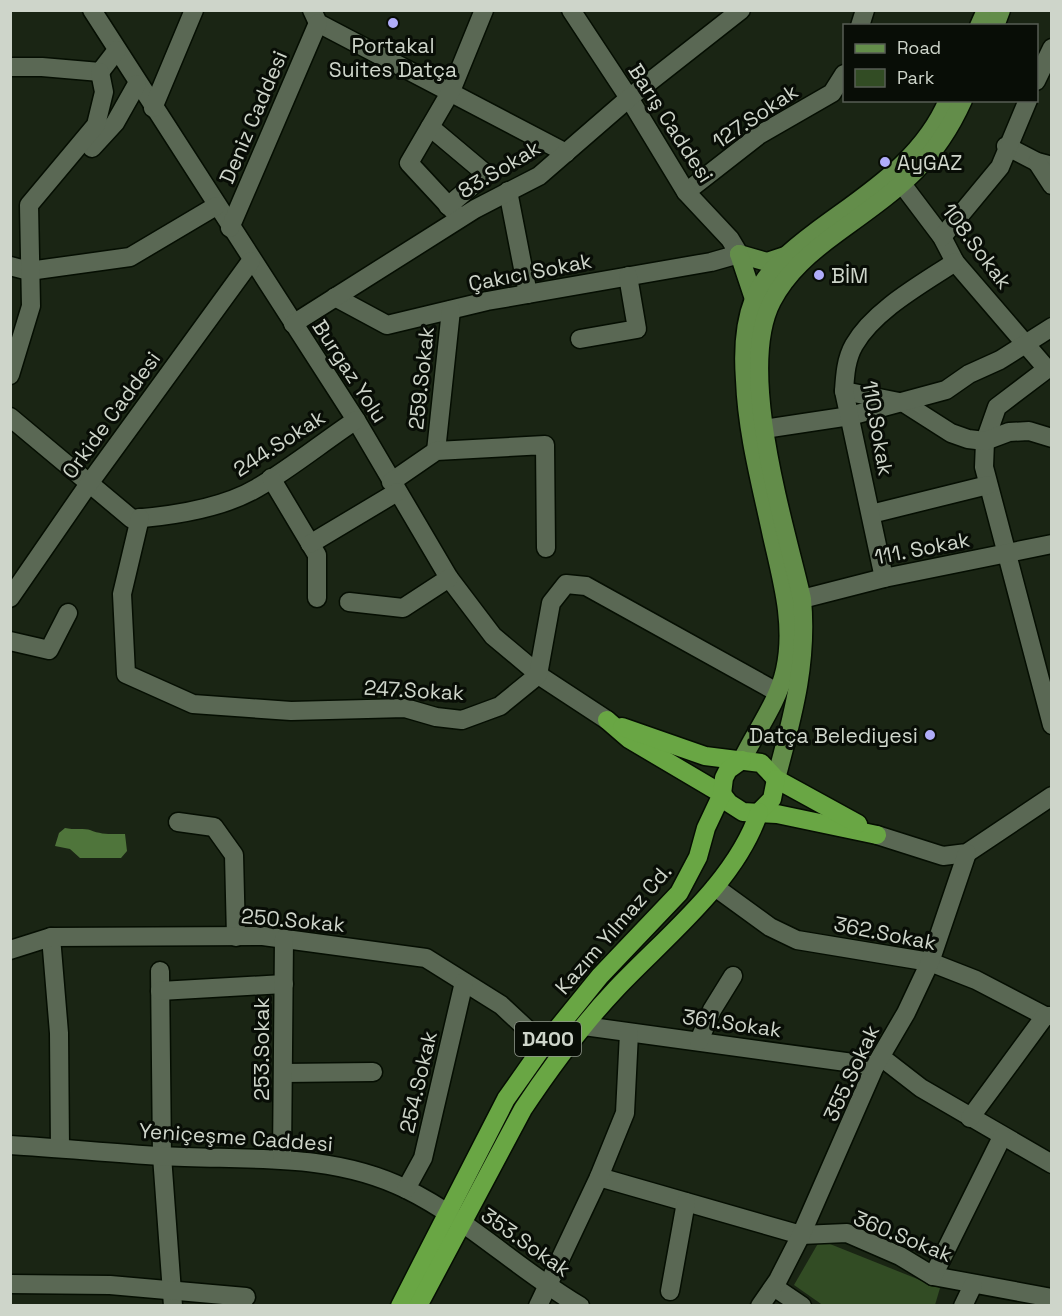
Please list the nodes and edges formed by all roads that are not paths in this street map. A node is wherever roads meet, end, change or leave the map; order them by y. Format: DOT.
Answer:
graph roads {
  1 [pos="92,10"];
  2 [pos="194,10"];
  3 [pos="484,10"];
  4 [pos="571,10"];
  5 [pos="741,10"];
  6 [pos="986,10"];
  7 [pos="315,17"];
  8 [pos="980,24"];
  9 [pos="117,50"];
  10 [pos="1049,58"];
  11 [pos="10,67"];
  12 [pos="100,72"];
  13 [pos="843,76"];
  14 [pos="1038,77"];
  15 [pos="137,84"];
  16 [pos="451,91"];
  17 [pos="629,98"];
  18 [pos="947,102"];
  19 [pos="962,102"];
  20 [pos="1027,102"];
  21 [pos="153,108"];
  22 [pos="430,126"];
  23 [pos="1006,146"];
  24 [pos="566,153"];
  25 [pos="72,156"];
  26 [pos="1044,164"];
  27 [pos="902,184"];
  28 [pos="1052,184"];
  29 [pos="508,191"];
  30 [pos="686,192"];
  31 [pos="216,206"];
  32 [pos="454,212"];
  33 [pos="230,228"];
  34 [pos="942,237"];
  35 [pos="739,254"];
  36 [pos="785,256"];
  37 [pos="251,261"];
  38 [pos="955,262"];
  39 [pos="10,266"];
  40 [pos="29,271"];
  41 [pos="628,276"];
  42 [pos="528,294"];
  43 [pos="335,297"];
  44 [pos="754,299"];
  45 [pos="451,310"];
  46 [pos="293,324"];
  47 [pos="1052,327"];
  48 [pos="580,339"];
  49 [pos="1026,343"];
  50 [pos="1049,371"];
  51 [pos="10,375"];
  52 [pos="844,391"];
  53 [pos="904,403"];
  54 [pos="849,416"];
  55 [pos="10,417"];
  56 [pos="356,420"];
  57 [pos="764,429"];
  58 [pos="1052,438"];
  59 [pos="985,441"];
  60 [pos="436,451"];
  61 [pos="271,478"];
  62 [pos="88,485"];
  63 [pos="988,485"];
  64 [pos="394,487"];
  65 [pos="871,514"];
  66 [pos="140,518"];
  67 [pos="310,544"];
  68 [pos="1052,544"];
  69 [pos="546,548"];
  70 [pos="1006,555"];
  71 [pos="449,578"];
  72 [pos="884,578"];
  73 [pos="10,597"];
  74 [pos="317,598"];
  75 [pos="802,599"];
  76 [pos="350,602"];
  77 [pos="68,614"];
  78 [pos="10,641"];
  79 [pos="538,675"];
  80 [pos="777,692"];
  81 [pos="607,720"];
  82 [pos="1052,725"];
  83 [pos="742,760"];
  84 [pos="776,780"];
  85 [pos="722,794"];
  86 [pos="1052,796"];
  87 [pos="759,812"];
  88 [pos="178,822"];
  89 [pos="877,835"];
  90 [pos="967,853"];
  91 [pos="715,887"];
  92 [pos="51,937"];
  93 [pos="236,937"];
  94 [pos="284,939"];
  95 [pos="10,950"];
  96 [pos="930,962"];
  97 [pos="160,971"];
  98 [pos="733,976"];
  99 [pos="464,982"];
  100 [pos="284,984"];
  101 [pos="160,991"];
  102 [pos="1048,1016"];
  103 [pos="584,1026"];
  104 [pos="629,1033"];
  105 [pos="699,1041"];
  106 [pos="544,1045"];
  107 [pos="878,1062"];
  108 [pos="373,1072"];
  109 [pos="284,1073"];
  110 [pos="970,1118"];
  111 [pos="1002,1137"];
  112 [pos="10,1145"];
  113 [pos="60,1148"];
  114 [pos="162,1156"];
  115 [pos="282,1159"];
  116 [pos="1052,1164"];
  117 [pos="599,1177"];
  118 [pos="406,1189"];
  119 [pos="686,1202"];
  120 [pos="454,1220"];
  121 [pos="801,1235"];
  122 [pos="933,1276"];
  123 [pos="10,1284"];
  124 [pos="973,1285"];
  125 [pos="549,1287"];
  126 [pos="774,1287"];
  127 [pos="670,1291"];
  128 [pos="246,1297"];
  129 [pos="1052,1298"];
  130 [pos="172,1299"];
  131 [pos="1013,1299"];
  132 [pos="400,1305"];
  133 [pos="418,1305"];
  134 [pos="538,1305"];
  135 [pos="580,1305"];
  136 [pos="760,1305"];
  137 [pos="802,1305"];
  138 [pos="963,1305"];
  1 -- 9 [label="street, Burgaz Yolu"];
  2 -- 21 [label="street"];
  3 -- 16 [label="street"];
  4 -- 17 [label="street, Barış Caddesi"];
  5 -- 17 [label="street, 83.Sokak"];
  6 -- 8 [label="main road"];
  7 -- 16 [label="street"];
  7 -- 33 [label="street, Deniz Caddesi"];
  9 -- 12 [label="street"];
  9 -- 15 [label="street, Burgaz Yolu"];
  10 -- 14 [label="street"];
  11 -- 12 [label="street"];
  12 -- 25 [label="street"];
  13 -- 30 [label="street, 127.Sokak"];
  15 -- 21 [label="street, Burgaz Yolu"];
  15 -- 25 [label="street"];
  16 -- 22 [label="street"];
  16 -- 24 [label="street"];
  17 -- 24 [label="street, 83.Sokak"];
  17 -- 30 [label="street, Barış Caddesi"];
  18 -- 36 [label="main road"];
  19 -- 27 [label="main road"];
  20 -- 23 [label="street"];
  21 -- 31 [label="street, Burgaz Yolu"];
  22 -- 32 [label="street"];
  22 -- 32 [label="street"];
  23 -- 26 [label="street"];
  23 -- 34 [label="street"];
  24 -- 29 [label="street, 83.Sokak"];
  25 -- 40 [label="street"];
  26 -- 28 [label="street"];
  27 -- 34 [label="street, 108.Sokak"];
  27 -- 57 [label="main road"];
  29 -- 32 [label="street, 83.Sokak"];
  29 -- 42 [label="street"];
  30 -- 35 [label="street, Barış Caddesi"];
  31 -- 33 [label="street, Burgaz Yolu"];
  31 -- 40 [label="street"];
  32 -- 43 [label="street, 83.Sokak"];
  33 -- 37 [label="street, Burgaz Yolu"];
  34 -- 38 [label="street, 108.Sokak"];
  35 -- 36 [label="main road"];
  35 -- 41 [label="street, Çakıcı Sokak"];
  35 -- 44 [label="main road"];
  36 -- 44 [label="main road"];
  37 -- 46 [label="street, Burgaz Yolu"];
  37 -- 62 [label="street, Orkide Caddesi"];
  38 -- 49 [label="street, 108.Sokak"];
  38 -- 52 [label="street, 110.Sokak"];
  39 -- 40 [label="street"];
  40 -- 51 [label="street"];
  41 -- 42 [label="street, Çakıcı Sokak"];
  41 -- 48 [label="street"];
  42 -- 45 [label="street, Çakıcı Sokak"];
  43 -- 45 [label="street, Çakıcı Sokak"];
  43 -- 46 [label="street, 83.Sokak"];
  44 -- 80 [label="main road"];
  45 -- 60 [label="street, 259.Sokak"];
  46 -- 56 [label="street, Burgaz Yolu"];
  47 -- 49 [label="street"];
  49 -- 50 [label="street, 108.Sokak"];
  49 -- 53 [label="street"];
  50 -- 59 [label="street, 108.Sokak"];
  52 -- 53 [label="street"];
  52 -- 54 [label="street, 110.Sokak"];
  53 -- 54 [label="street"];
  53 -- 59 [label="street"];
  54 -- 57 [label="street"];
  54 -- 65 [label="street, 110.Sokak"];
  55 -- 62 [label="street"];
  56 -- 61 [label="street, 244.Sokak"];
  56 -- 64 [label="street, Burgaz Yolu"];
  57 -- 75 [label="main road"];
  58 -- 59 [label="street"];
  59 -- 63 [label="street, 108.Sokak"];
  60 -- 64 [label="street"];
  60 -- 69 [label="street"];
  61 -- 66 [label="street, 244.Sokak"];
  61 -- 67 [label="street"];
  62 -- 66 [label="street"];
  62 -- 73 [label="street, Orkide Caddesi"];
  63 -- 65 [label="street"];
  63 -- 70 [label="street, 108.Sokak"];
  64 -- 67 [label="street"];
  64 -- 71 [label="street, Burgaz Yolu"];
  65 -- 72 [label="street, 110.Sokak"];
  66 -- 79 [label="street, 247.Sokak"];
  67 -- 74 [label="street"];
  68 -- 70 [label="street, 111. Sokak"];
  70 -- 72 [label="street, 111. Sokak"];
  70 -- 82 [label="street, 108.Sokak"];
  71 -- 76 [label="street"];
  71 -- 79 [label="street, Burgaz Yolu"];
  72 -- 75 [label="street, 111. Sokak"];
  75 -- 84 [label="main road"];
  77 -- 78 [label="street"];
  79 -- 80 [label="street"];
  79 -- 81 [label="street, Burgaz Yolu"];
  80 -- 83 [label="main road"];
  81 -- 83 [label="highway"];
  81 -- 85 [label="highway"];
  83 -- 84 [label="highway"];
  83 -- 85 [label="highway, D400"];
  84 -- 87 [label="highway, D400"];
  84 -- 89 [label="highway"];
  85 -- 87 [label="highway"];
  85 -- 106 [label="highway, Kazım Yılmaz Cd. / D400"];
  86 -- 90 [label="street"];
  87 -- 89 [label="highway"];
  87 -- 91 [label="highway, Kazım Yılmaz Cd. / D400"];
  88 -- 93 [label="street"];
  89 -- 90 [label="street"];
  90 -- 96 [label="street, 355.Sokak"];
  91 -- 96 [label="street, 362.Sokak"];
  91 -- 103 [label="highway, Kazım Yılmaz Cd. / D400"];
  92 -- 93 [label="street, 250.Sokak"];
  92 -- 95 [label="street, 250.Sokak"];
  92 -- 113 [label="street"];
  93 -- 94 [label="street, 250.Sokak"];
  94 -- 99 [label="street, 250.Sokak"];
  94 -- 100 [label="street, 253.Sokak"];
  96 -- 102 [label="street, 362.Sokak"];
  96 -- 107 [label="street, 355.Sokak"];
  97 -- 101 [label="street"];
  98 -- 105 [label="street"];
  99 -- 106 [label="street, 250.Sokak"];
  99 -- 118 [label="street, 254.Sokak"];
  100 -- 101 [label="street"];
  100 -- 109 [label="street, 253.Sokak"];
  101 -- 114 [label="street"];
  102 -- 110 [label="street"];
  103 -- 104 [label="street, 361.Sokak"];
  103 -- 120 [label="highway, Kazım Yılmaz Cd. / D400"];
  104 -- 105 [label="street, 361.Sokak"];
  104 -- 117 [label="street"];
  105 -- 107 [label="street, 361.Sokak"];
  106 -- 120 [label="highway, Kazım Yılmaz Cd. / D400"];
  107 -- 110 [label="street, 361.Sokak"];
  107 -- 121 [label="street, 355.Sokak"];
  108 -- 109 [label="street"];
  109 -- 115 [label="street, 253.Sokak"];
  110 -- 111 [label="street, 361.Sokak"];
  111 -- 116 [label="street, 361.Sokak"];
  111 -- 122 [label="street"];
  112 -- 113 [label="street, Yeniçeşme Caddesi"];
  113 -- 114 [label="street, Yeniçeşme Caddesi"];
  114 -- 115 [label="street, Yeniçeşme Caddesi"];
  114 -- 130 [label="street"];
  115 -- 118 [label="street, Yeniçeşme Caddesi"];
  117 -- 119 [label="street, 360.Sokak"];
  117 -- 125 [label="street"];
  118 -- 120 [label="street, Yeniçeşme Caddesi"];
  119 -- 121 [label="street, 360.Sokak"];
  119 -- 127 [label="street"];
  120 -- 125 [label="street, 353.Sokak"];
  120 -- 132 [label="highway, Kazım Yılmaz Cd. / D400"];
  120 -- 133 [label="highway, Kazım Yılmaz Cd. / D400"];
  121 -- 122 [label="street, 360.Sokak"];
  121 -- 126 [label="street, 355.Sokak"];
  122 -- 124 [label="street, 360.Sokak"];
  123 -- 130 [label="street"];
  124 -- 131 [label="street, 360.Sokak"];
  124 -- 138 [label="street"];
  125 -- 134 [label="street"];
  125 -- 135 [label="street, 353.Sokak"];
  126 -- 136 [label="street, 355.Sokak"];
  126 -- 137 [label="street"];
  128 -- 130 [label="street"];
  129 -- 131 [label="street, 360.Sokak"];
}
